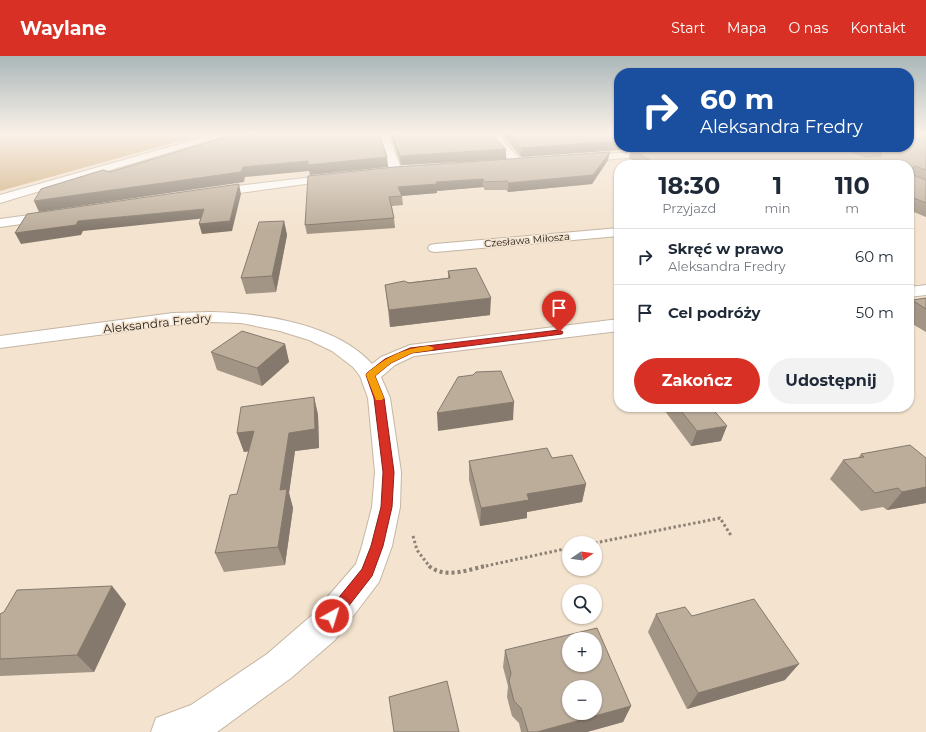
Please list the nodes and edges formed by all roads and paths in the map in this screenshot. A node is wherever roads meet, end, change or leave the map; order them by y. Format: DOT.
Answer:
graph roads {
  1 [pos="117,166"];
  2 [pos="390,166"];
  3 [pos="411,170"];
  4 [pos="349,176"];
  5 [pos="201,194"];
  6 [pos="0,199"];
  7 [pos="64,214"];
  8 [pos="0,223"];
  9 [pos="614,232"];
  10 [pos="435,248"];
  11 [pos="614,326"];
  12 [pos="0,342"];
  13 [pos="370,375"];
  14 [pos="412,530"];
  15 [pos="732,537"];
  16 [pos="602,542"];
  17 [pos="562,549"];
  18 [pos="170,732"];
  1 -- 6 [label="street"];
  2 -- 3 [label="street"];
  4 -- 5 [label="street"];
  7 -- 8 [label="street"];
  9 -- 10 [label="street, Czesława Miłosza"];
  11 -- 13 [label="street"];
  12 -- 13 [label="street, Aleksandra Fredry"];
  13 -- 18 [label="street, Aleksandra Fredry"];
  14 -- 17 [label="path"];
  15 -- 16 [label="path"];
}
